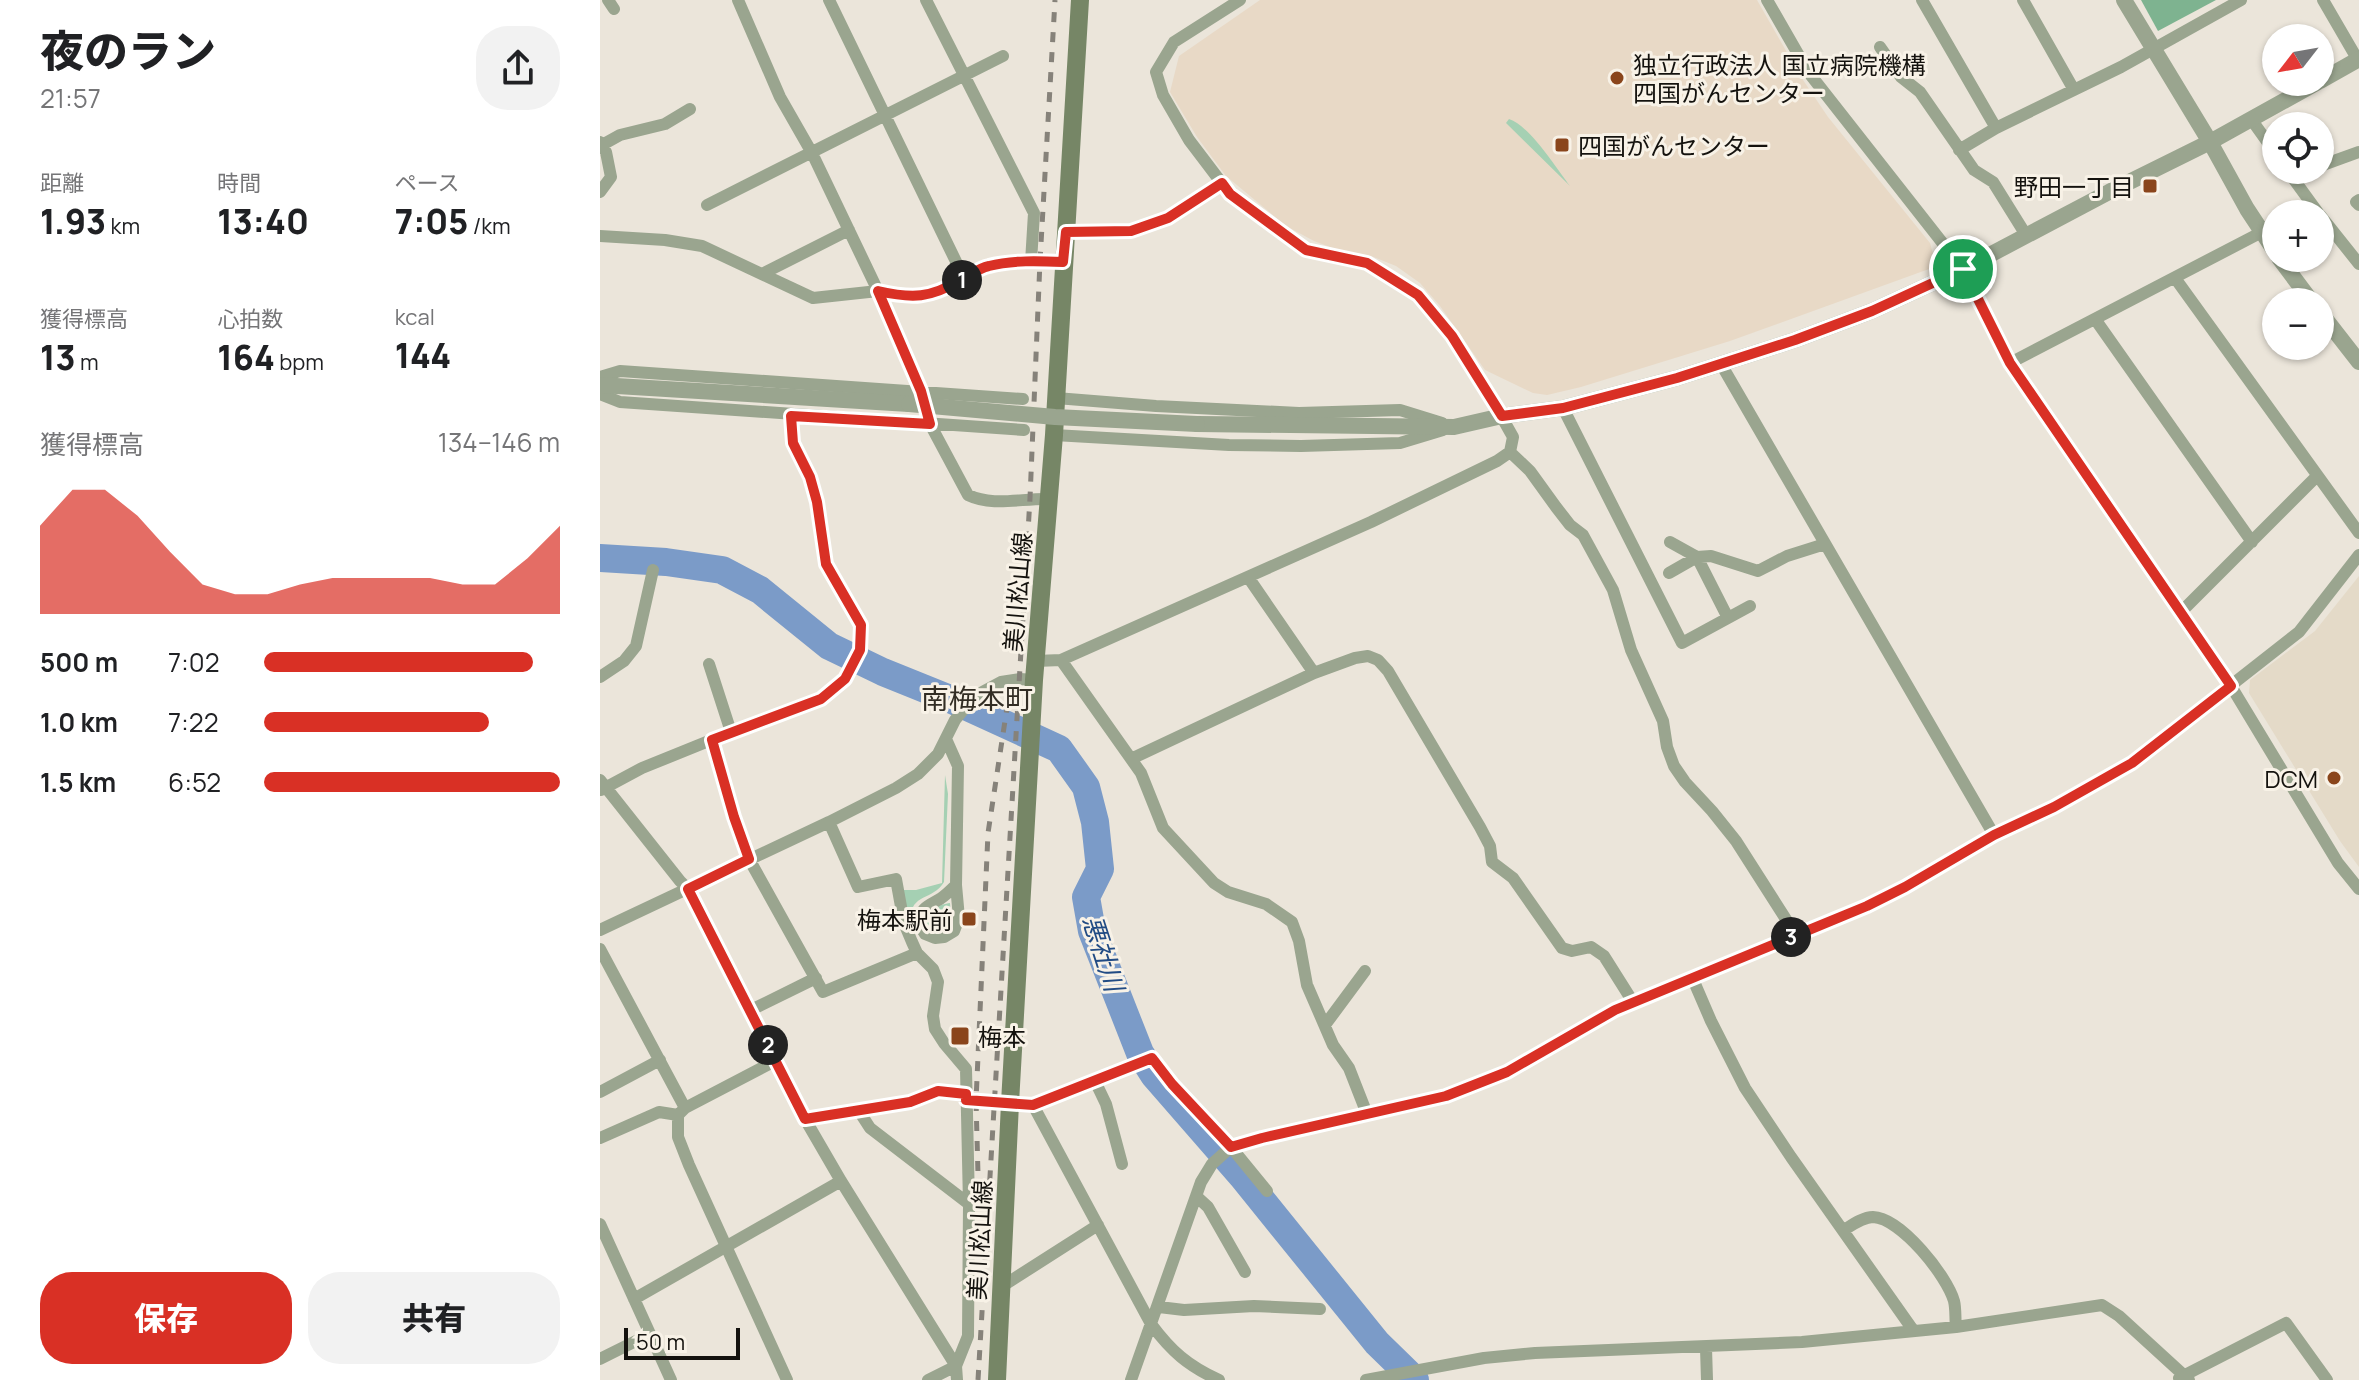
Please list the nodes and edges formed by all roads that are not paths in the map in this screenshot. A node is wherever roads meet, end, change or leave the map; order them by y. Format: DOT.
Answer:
graph roads {
  1 [pos="738,0"];
  2 [pos="829,0"];
  3 [pos="926,0"];
  4 [pos="1080,0"];
  5 [pos="1240,0"];
  6 [pos="1769,0"];
  7 [pos="1922,0"];
  8 [pos="2023,0"];
  9 [pos="2124,0"];
  10 [pos="2241,0"];
  11 [pos="2323,0"];
  12 [pos="1880,47"];
  13 [pos="2152,48"];
  14 [pos="1003,56"];
  15 [pos="2359,60"];
  16 [pos="2334,73"];
  17 [pos="964,75"];
  18 [pos="2074,90"];
  19 [pos="2292,96"];
  20 [pos="690,109"];
  21 [pos="885,115"];
  22 [pos="2251,119"];
  23 [pos="1996,128"];
  24 [pos="2262,134"];
  25 [pos="2210,142"];
  26 [pos="601,143"];
  27 [pos="1959,150"];
  28 [pos="2359,152"];
  29 [pos="812,153"];
  30 [pos="2334,161"];
  31 [pos="1222,183"];
  32 [pos="600,192"];
  33 [pos="707,205"];
  34 [pos="849,230"];
  35 [pos="1066,232"];
  36 [pos="2262,232"];
  37 [pos="2334,232"];
  38 [pos="2026,235"];
  39 [pos="600,236"];
  40 [pos="1031,262"];
  41 [pos="1063,262"];
  42 [pos="2359,264"];
  43 [pos="1963,269"];
  44 [pos="762,274"];
  45 [pos="964,278"];
  46 [pos="2175,278"];
  47 [pos="878,291"];
  48 [pos="2095,319"];
  49 [pos="2334,330"];
  50 [pos="2359,362"];
  51 [pos="2010,363"];
  52 [pos="1721,364"];
  53 [pos="600,377"];
  54 [pos="600,385"];
  55 [pos="921,391"];
  56 [pos="600,394"];
  57 [pos="982,396"];
  58 [pos="1056,398"];
  59 [pos="1023,399"];
  60 [pos="1563,408"];
  61 [pos="791,416"];
  62 [pos="1502,416"];
  63 [pos="930,424"];
  64 [pos="1454,427"];
  65 [pos="980,428"];
  66 [pos="1024,430"];
  67 [pos="1054,435"];
  68 [pos="1510,452"];
  69 [pos="2317,476"];
  70 [pos="1049,499"];
  71 [pos="2359,533"];
  72 [pos="1670,542"];
  73 [pos="2252,542"];
  74 [pos="1825,544"];
  75 [pos="2359,555"];
  76 [pos="1697,557"];
  77 [pos="653,570"];
  78 [pos="1669,573"];
  79 [pos="1248,577"];
  80 [pos="1750,606"];
  81 [pos="2181,612"];
  82 [pos="1728,618"];
  83 [pos="1061,660"];
  84 [pos="1036,661"];
  85 [pos="709,664"];
  86 [pos="1314,673"];
  87 [pos="600,677"];
  88 [pos="1034,680"];
  89 [pos="2231,686"];
  90 [pos="731,732"];
  91 [pos="946,739"];
  92 [pos="712,740"];
  93 [pos="1131,759"];
  94 [pos="602,786"];
  95 [pos="829,822"];
  96 [pos="1994,835"];
  97 [pos="749,859"];
  98 [pos="956,885"];
  99 [pos="688,889"];
  100 [pos="2359,889"];
  101 [pos="600,930"];
  102 [pos="1796,935"];
  103 [pos="600,949"];
  104 [pos="917,953"];
  105 [pos="1365,971"];
  106 [pos="1692,977"];
  107 [pos="816,978"];
  108 [pos="1633,1002"];
  109 [pos="751,1010"];
  110 [pos="1325,1025"];
  111 [pos="660,1060"];
  112 [pos="775,1061"];
  113 [pos="1095,1081"];
  114 [pos="600,1092"];
  115 [pos="966,1097"];
  116 [pos="1010,1103"];
  117 [pos="1033,1105"];
  118 [pos="859,1111"];
  119 [pos="681,1112"];
  120 [pos="1367,1114"];
  121 [pos="805,1119"];
  122 [pos="600,1138"];
  123 [pos="1229,1148"];
  124 [pos="1122,1164"];
  125 [pos="841,1181"];
  126 [pos="1267,1191"];
  127 [pos="1196,1196"];
  128 [pos="969,1204"];
  129 [pos="600,1224"];
  130 [pos="1098,1225"];
  131 [pos="1844,1230"];
  132 [pos="725,1247"];
  133 [pos="1245,1272"];
  134 [pos="1001,1287"];
  135 [pos="634,1299"];
  136 [pos="1159,1307"];
  137 [pos="1320,1309"];
  138 [pos="1151,1324"];
  139 [pos="1956,1327"];
  140 [pos="1913,1330"];
  141 [pos="650,1334"];
  142 [pos="1706,1348"];
  143 [pos="601,1356"];
  144 [pos="956,1366"];
  145 [pos="2183,1378"];
  146 [pos="671,1380"];
  147 [pos="787,1380"];
  148 [pos="928,1380"];
  149 [pos="957,1380"];
  150 [pos="997,1380"];
  151 [pos="1131,1380"];
  152 [pos="1219,1380"];
  153 [pos="1366,1380"];
  154 [pos="1707,1380"];
  155 [pos="2327,1380"];
  1 -- 29 [label="street"];
  2 -- 21 [label="street"];
  3 -- 17 [label="street"];
  4 -- 35 [label="main road, 美川松山線"];
  5 -- 31 [label="street"];
  6 -- 43 [label="street"];
  7 -- 23 [label="street"];
  8 -- 18 [label="street"];
  9 -- 13 [label="street"];
  10 -- 13 [label="street"];
  11 -- 15 [label="street"];
  12 -- 27 [label="street"];
  13 -- 18 [label="street"];
  13 -- 25 [label="street"];
  14 -- 17 [label="street"];
  15 -- 16 [label="street"];
  17 -- 21 [label="street"];
  17 -- 40 [label="street"];
  18 -- 23 [label="street"];
  19 -- 22 [label="street"];
  20 -- 26 [label="street"];
  21 -- 29 [label="street"];
  21 -- 45 [label="street"];
  22 -- 24 [label="street"];
  22 -- 25 [label="street"];
  23 -- 27 [label="street"];
  25 -- 36 [label="street"];
  25 -- 38 [label="street"];
  26 -- 32 [label="street"];
  27 -- 38 [label="street"];
  28 -- 30 [label="street"];
  29 -- 33 [label="street"];
  29 -- 34 [label="street"];
  31 -- 35 [label="street"];
  31 -- 62 [label="street"];
  34 -- 44 [label="street"];
  34 -- 47 [label="street"];
  35 -- 41 [label="main road, 美川松山線"];
  36 -- 46 [label="street"];
  37 -- 42 [label="street"];
  38 -- 43 [label="street"];
  39 -- 44 [label="street"];
  40 -- 41 [label="street"];
  40 -- 45 [label="street"];
  41 -- 58 [label="main road, 美川松山線"];
  43 -- 51 [label="street"];
  43 -- 52 [label="street"];
  44 -- 47 [label="street"];
  45 -- 47 [label="street"];
  46 -- 48 [label="street"];
  46 -- 69 [label="street"];
  47 -- 55 [label="street"];
  48 -- 51 [label="street"];
  48 -- 73 [label="street"];
  49 -- 50 [label="street"];
  51 -- 81 [label="street"];
  52 -- 60 [label="street"];
  52 -- 74 [label="street"];
  53 -- 55 [label="street"];
  54 -- 64 [label="street, bridge"];
  55 -- 57 [label="street"];
  55 -- 63 [label="street"];
  56 -- 61 [label="street"];
  57 -- 59 [label="street"];
  57 -- 65 [label="street"];
  58 -- 64 [label="street"];
  58 -- 67 [label="main road, 美川松山線"];
  60 -- 62 [label="street"];
  60 -- 82 [label="street"];
  61 -- 63 [label="street"];
  61 -- 90 [label="street"];
  62 -- 64 [label="street"];
  62 -- 68 [label="street"];
  63 -- 65 [label="street"];
  63 -- 70 [label="street"];
  64 -- 67 [label="street"];
  65 -- 66 [label="street"];
  67 -- 70 [label="main road, 美川松山線"];
  68 -- 79 [label="street"];
  68 -- 102 [label="street"];
  69 -- 71 [label="street"];
  69 -- 73 [label="street"];
  70 -- 84 [label="main road, 美川松山線"];
  72 -- 76 [label="street"];
  73 -- 81 [label="street"];
  74 -- 76 [label="street"];
  74 -- 96 [label="street"];
  75 -- 89 [label="street"];
  76 -- 78 [label="street"];
  76 -- 82 [label="street"];
  77 -- 87 [label="street"];
  79 -- 83 [label="street"];
  79 -- 86 [label="street"];
  80 -- 82 [label="street"];
  81 -- 89 [label="street"];
  83 -- 84 [label="street"];
  83 -- 93 [label="street"];
  84 -- 88 [label="main road, 美川松山線"];
  85 -- 90 [label="street"];
  86 -- 93 [label="street"];
  86 -- 108 [label="street"];
  88 -- 91 [label="street"];
  88 -- 116 [label="main road, 美川松山線"];
  89 -- 96 [label="street"];
  89 -- 100 [label="street"];
  90 -- 92 [label="street"];
  91 -- 95 [label="street"];
  91 -- 98 [label="street"];
  92 -- 94 [label="street"];
  92 -- 97 [label="street"];
  93 -- 110 [label="street"];
  94 -- 99 [label="street"];
  95 -- 97 [label="street"];
  95 -- 104 [label="street"];
  96 -- 102 [label="street"];
  97 -- 99 [label="street"];
  97 -- 107 [label="street"];
  99 -- 101 [label="street"];
  99 -- 109 [label="street"];
  102 -- 106 [label="street"];
  103 -- 111 [label="street"];
  104 -- 107 [label="street"];
  104 -- 115 [label="street"];
  105 -- 110 [label="street"];
  106 -- 108 [label="street"];
  106 -- 131 [label="street"];
  107 -- 109 [label="street"];
  108 -- 120 [label="street"];
  109 -- 112 [label="street"];
  110 -- 120 [label="street"];
  111 -- 114 [label="street"];
  111 -- 119 [label="street"];
  112 -- 119 [label="street"];
  112 -- 121 [label="street"];
  113 -- 117 [label="street"];
  113 -- 123 [label="street"];
  113 -- 124 [label="street"];
  115 -- 116 [label="street"];
  115 -- 118 [label="street"];
  115 -- 128 [label="street"];
  116 -- 117 [label="street"];
  116 -- 134 [label="main road, 美川松山線"];
  117 -- 130 [label="street"];
  118 -- 121 [label="street"];
  118 -- 128 [label="street"];
  119 -- 122 [label="street"];
  119 -- 132 [label="street"];
  120 -- 123 [label="street"];
  121 -- 125 [label="street"];
  123 -- 126 [label="street"];
  123 -- 127 [label="street"];
  125 -- 132 [label="street"];
  125 -- 144 [label="street"];
  127 -- 133 [label="street"];
  127 -- 136 [label="street"];
  128 -- 144 [label="street"];
  129 -- 135 [label="street"];
  130 -- 134 [label="street"];
  130 -- 138 [label="street"];
  131 -- 139 [label="street"];
  131 -- 140 [label="street"];
  132 -- 135 [label="street"];
  132 -- 147 [label="street"];
  134 -- 150 [label="main road, 美川松山線"];
  135 -- 141 [label="street"];
  136 -- 137 [label="street"];
  136 -- 138 [label="street"];
  138 -- 151 [label="street"];
  138 -- 152 [label="street"];
  139 -- 140 [label="street"];
  139 -- 145 [label="street"];
  140 -- 142 [label="street"];
  141 -- 143 [label="street"];
  141 -- 146 [label="street"];
  142 -- 153 [label="street"];
  142 -- 154 [label="street"];
  144 -- 148 [label="street"];
  144 -- 149 [label="street"];
  145 -- 155 [label="street"];
}
